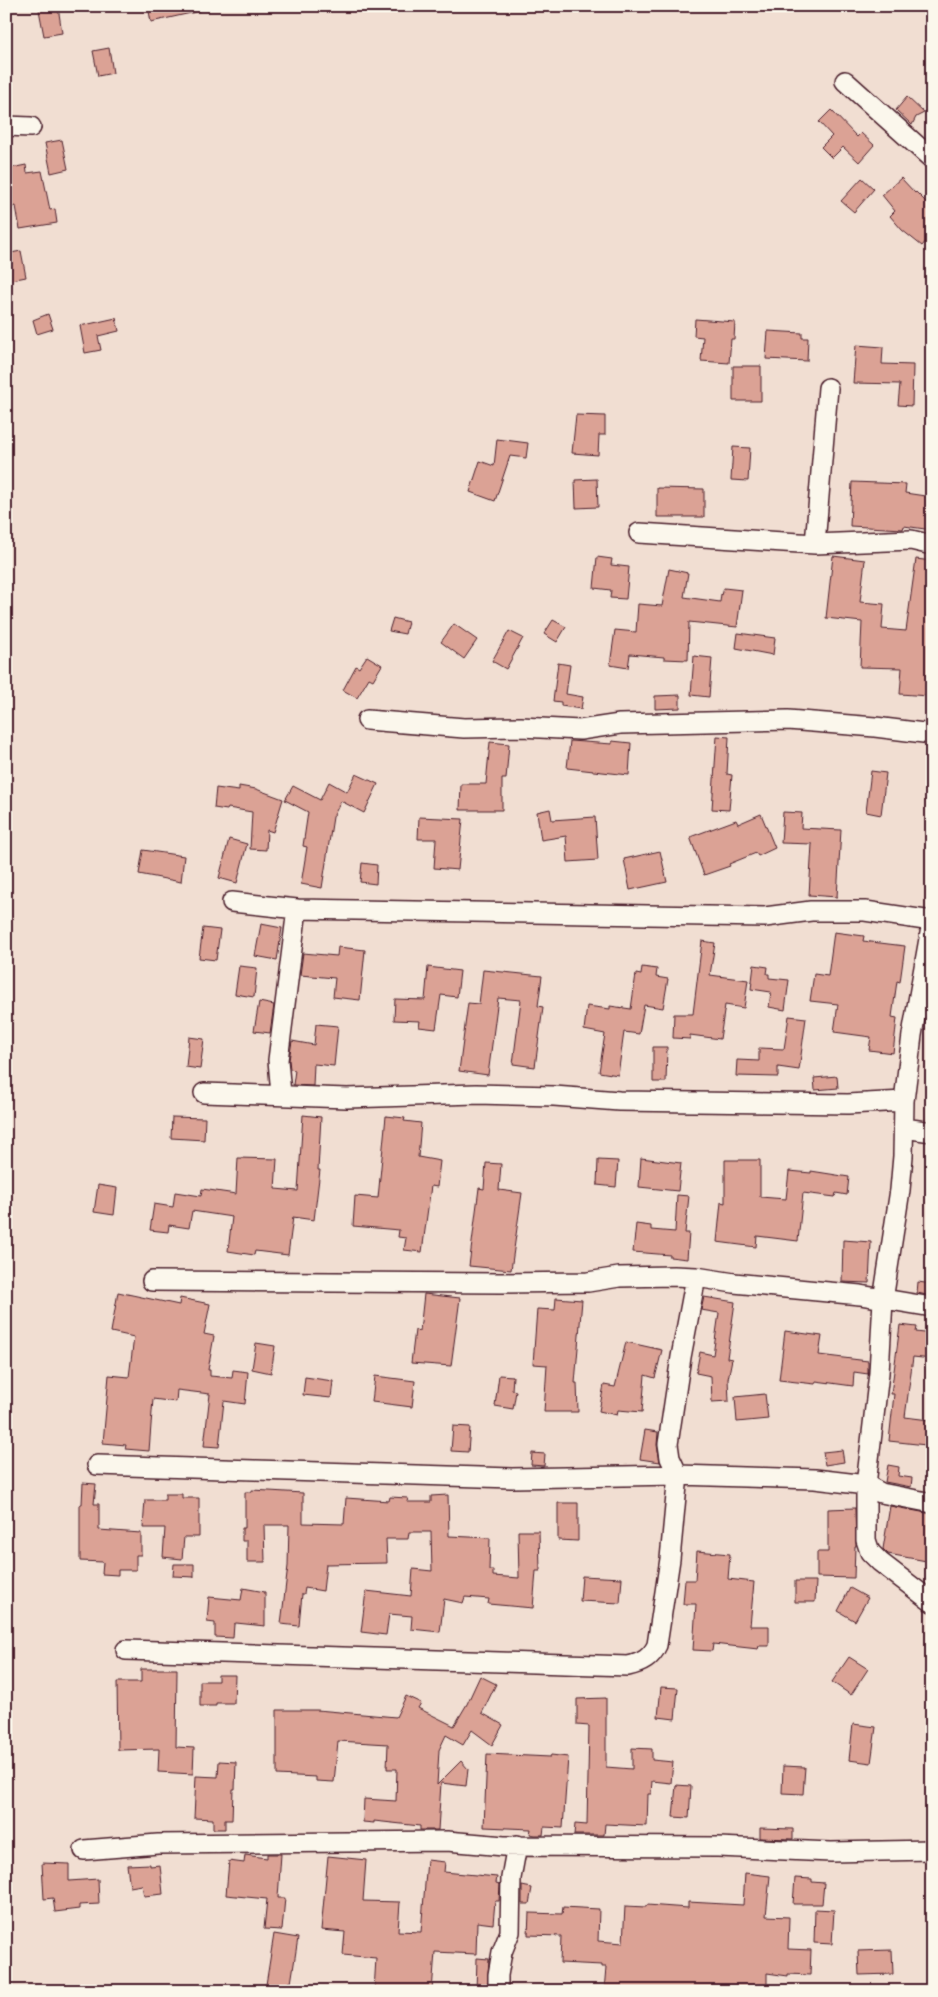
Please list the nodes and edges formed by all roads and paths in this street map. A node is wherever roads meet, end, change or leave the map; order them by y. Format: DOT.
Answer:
graph roads {
  1 [pos="845,81"];
  2 [pos="6,126"];
  3 [pos="31,127"];
  4 [pos="932,159"];
  5 [pos="828,388"];
  6 [pos="639,533"];
  7 [pos="815,544"];
  8 [pos="932,545"];
  9 [pos="367,720"];
  10 [pos="932,734"];
  11 [pos="232,902"];
  12 [pos="297,909"];
  13 [pos="932,922"];
  14 [pos="204,1092"];
  15 [pos="281,1094"];
  16 [pos="904,1101"];
  17 [pos="904,1128"];
  18 [pos="932,1132"];
  19 [pos="696,1277"];
  20 [pos="152,1281"];
  21 [pos="883,1300"];
  22 [pos="932,1308"];
  23 [pos="97,1465"];
  24 [pos="678,1476"];
  25 [pos="866,1485"];
  26 [pos="932,1502"];
  27 [pos="932,1602"];
  28 [pos="126,1650"];
  29 [pos="518,1845"];
  30 [pos="84,1850"];
  31 [pos="932,1850"];
  32 [pos="498,1991"];
  1 -- 4 [label="street"];
  2 -- 3 [label="street"];
  5 -- 7 [label="street"];
  6 -- 7 [label="street"];
  7 -- 8 [label="street"];
  9 -- 10 [label="street"];
  11 -- 12 [label="street"];
  12 -- 13 [label="street"];
  12 -- 15 [label="street"];
  13 -- 16 [label="street"];
  14 -- 15 [label="street"];
  15 -- 16 [label="street"];
  16 -- 17 [label="street"];
  17 -- 18 [label="street"];
  17 -- 21 [label="street"];
  19 -- 20 [label="street"];
  19 -- 21 [label="street"];
  19 -- 24 [label="street"];
  21 -- 22 [label="street"];
  21 -- 25 [label="street"];
  23 -- 24 [label="street"];
  24 -- 25 [label="street"];
  24 -- 28 [label="street"];
  25 -- 26 [label="street"];
  25 -- 27 [label="street"];
  29 -- 30 [label="street"];
  29 -- 31 [label="street"];
  29 -- 32 [label="street"];
}
